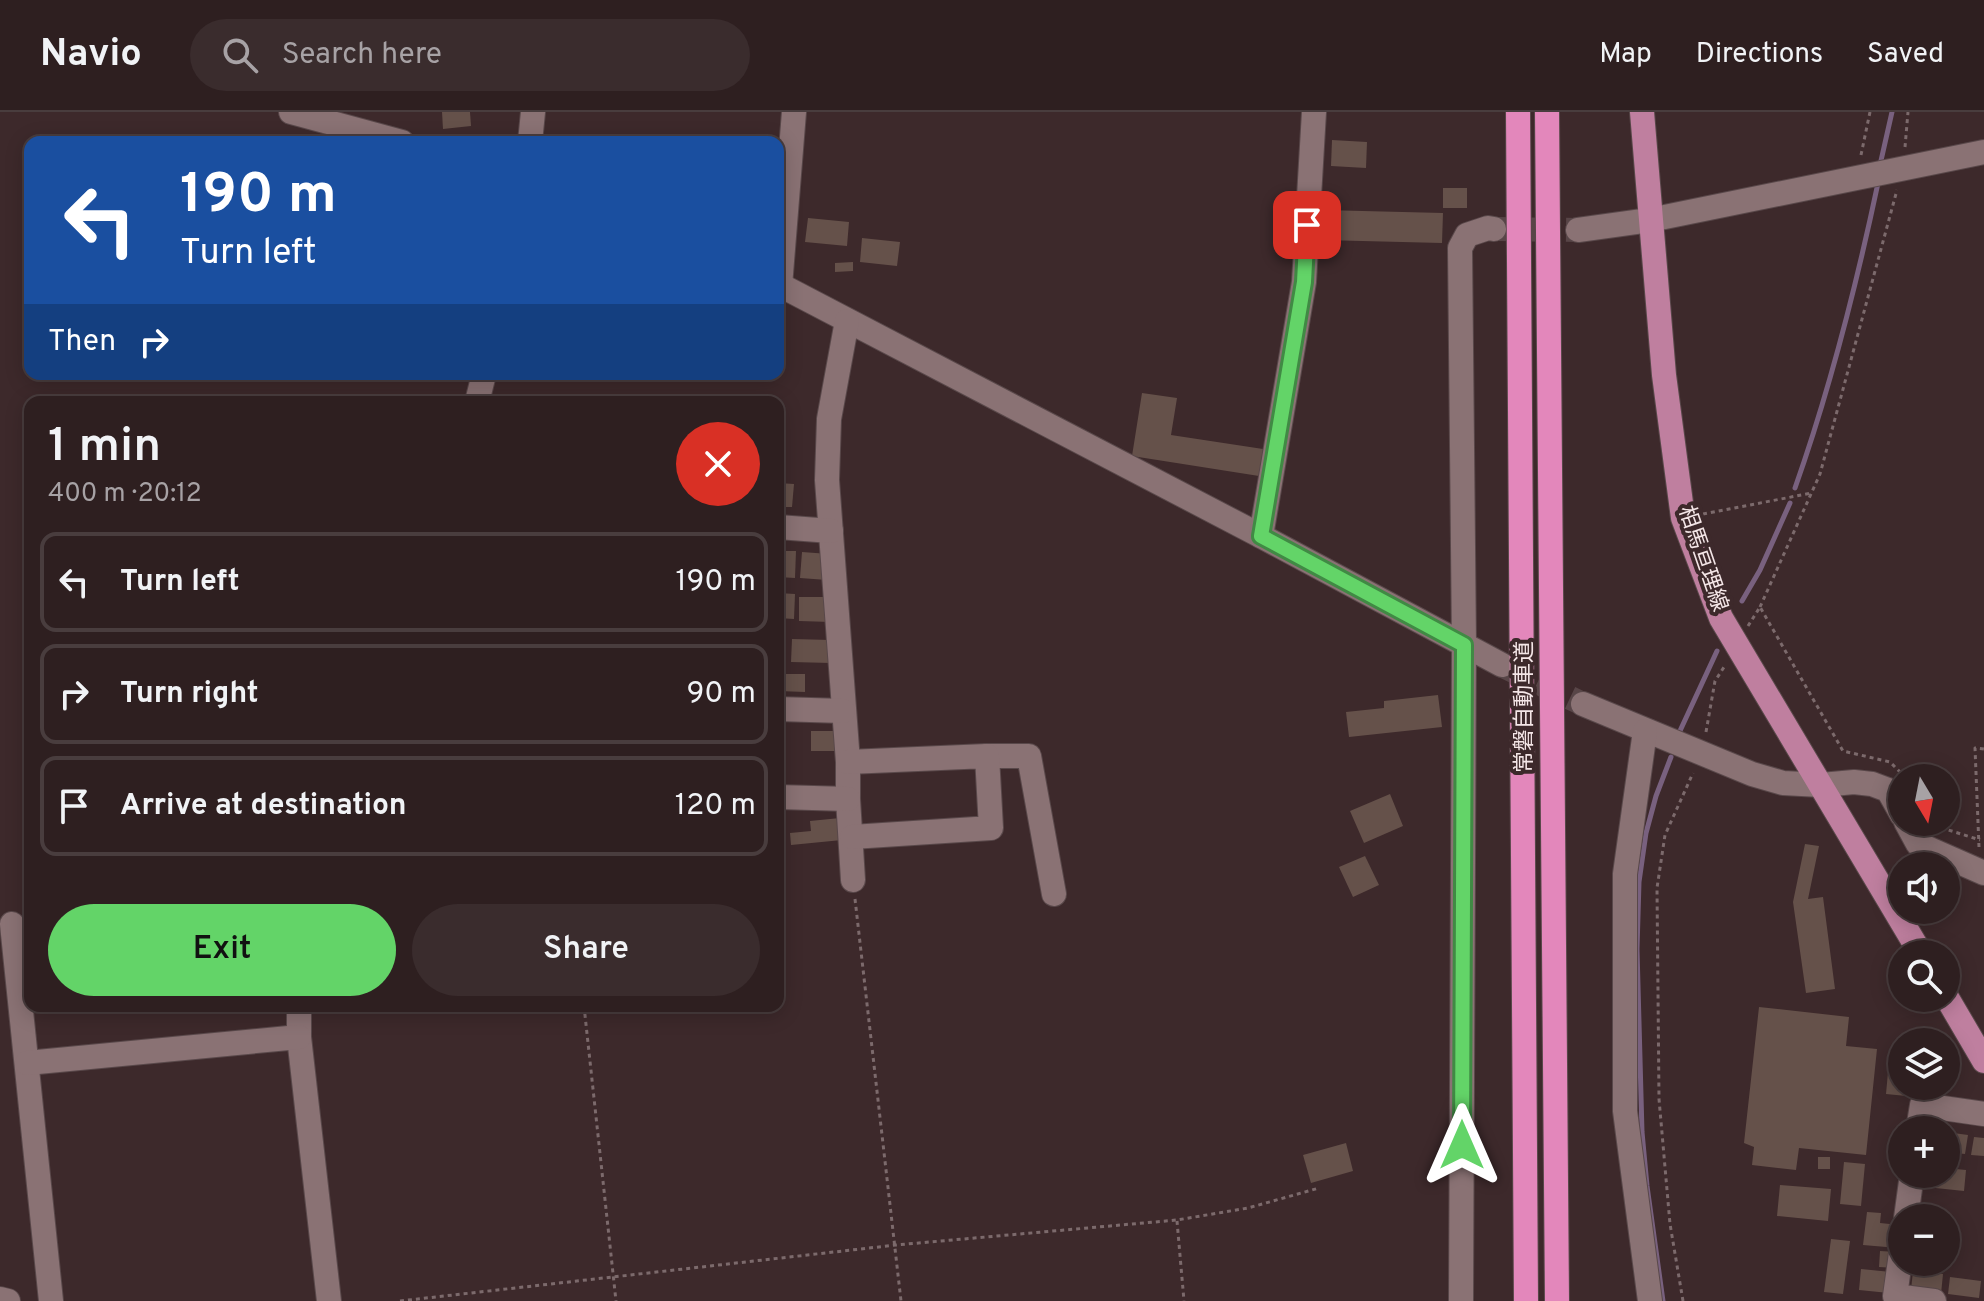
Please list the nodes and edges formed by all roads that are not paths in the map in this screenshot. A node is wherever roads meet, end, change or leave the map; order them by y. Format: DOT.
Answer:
graph roads {
  1 [pos="291,112"];
  2 [pos="533,112"];
  3 [pos="794,112"];
  4 [pos="1314,112"];
  5 [pos="1518,112"];
  6 [pos="1547,112"];
  7 [pos="1642,112"];
  8 [pos="380,136"];
  9 [pos="531,136"];
  10 [pos="1984,152"];
  11 [pos="1650,220"];
  12 [pos="784,227"];
  13 [pos="1494,229"];
  14 [pos="1578,230"];
  15 [pos="784,288"];
  16 [pos="847,321"];
  17 [pos="784,527"];
  18 [pos="831,531"];
  19 [pos="1261,536"];
  20 [pos="1464,645"];
  21 [pos="1502,665"];
  22 [pos="1583,704"];
  23 [pos="784,709"];
  24 [pos="843,711"];
  25 [pos="1645,731"];
  26 [pos="987,756"];
  27 [pos="848,762"];
  28 [pos="1821,785"];
  29 [pos="1888,790"];
  30 [pos="784,797"];
  31 [pos="848,799"];
  32 [pos="1914,836"];
  33 [pos="852,837"];
  34 [pos="1980,872"];
  35 [pos="853,880"];
  36 [pos="1054,894"];
  37 [pos="12,924"];
  38 [pos="1913,940"];
  39 [pos="299,1012"];
  40 [pos="1955,1012"];
  41 [pos="299,1037"];
  42 [pos="1984,1061"];
  43 [pos="27,1063"];
  44 [pos="1984,1114"];
  45 [pos="1920,1116"];
  46 [pos="1898,1276"];
  47 [pos="0,1299"];
  48 [pos="8,1301"];
  49 [pos="51,1301"];
  50 [pos="329,1301"];
  51 [pos="1461,1301"];
  52 [pos="1526,1301"];
  53 [pos="1557,1301"];
  54 [pos="1650,1301"];
  55 [pos="1934,1301"];
  1 -- 8 [label="street"];
  2 -- 9 [label="street"];
  3 -- 12 [label="street"];
  4 -- 19 [label="street"];
  5 -- 52 [label="highway, 常磐自動車道"];
  6 -- 53 [label="highway, 常磐自動車道"];
  7 -- 11 [label="main road, 相馬亘理線"];
  10 -- 11 [label="street"];
  11 -- 14 [label="street"];
  11 -- 28 [label="main road, 相馬亘理線"];
  13 -- 20 [label="street"];
  15 -- 16 [label="street"];
  16 -- 18 [label="street"];
  16 -- 19 [label="street"];
  17 -- 18 [label="street"];
  18 -- 24 [label="street"];
  19 -- 20 [label="street"];
  20 -- 21 [label="street"];
  20 -- 51 [label="street"];
  22 -- 25 [label="street"];
  23 -- 24 [label="street"];
  24 -- 27 [label="street"];
  25 -- 28 [label="street"];
  25 -- 54 [label="street"];
  26 -- 27 [label="street"];
  26 -- 33 [label="street"];
  26 -- 36 [label="street"];
  27 -- 31 [label="street"];
  28 -- 29 [label="street"];
  28 -- 38 [label="main road, 相馬亘理線"];
  30 -- 31 [label="street"];
  31 -- 33 [label="street"];
  32 -- 34 [label="street"];
  33 -- 35 [label="street"];
  37 -- 43 [label="street"];
  39 -- 41 [label="street"];
  40 -- 42 [label="main road"];
  41 -- 43 [label="street"];
  41 -- 50 [label="street"];
  43 -- 49 [label="street"];
  44 -- 45 [label="street"];
  46 -- 55 [label="street"];
  47 -- 48 [label="street"];
}
